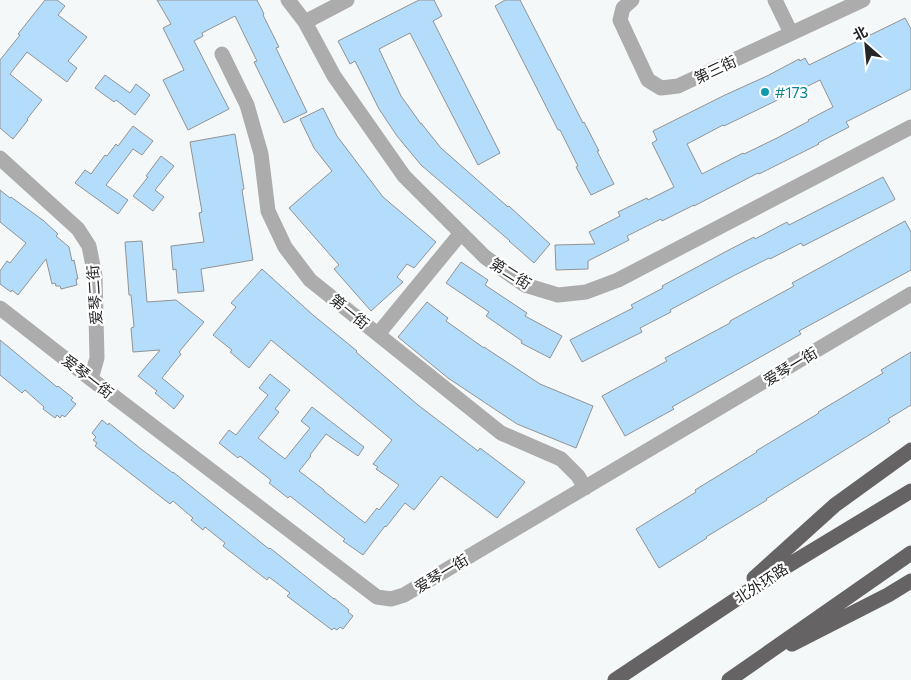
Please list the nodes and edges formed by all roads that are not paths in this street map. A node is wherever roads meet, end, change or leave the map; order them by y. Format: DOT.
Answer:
graph roads {
  1 [pos="288,0"];
  2 [pos="347,0"];
  3 [pos="632,0"];
  4 [pos="775,0"];
  5 [pos="863,0"];
  6 [pos="305,22"];
  7 [pos="790,33"];
  8 [pos="222,54"];
  9 [pos="911,127"];
  10 [pos="0,158"];
  11 [pos="461,233"];
  12 [pos="911,294"];
  13 [pos="0,308"];
  14 [pos="378,334"];
  15 [pos="91,379"];
  16 [pos="911,450"];
  17 [pos="584,488"];
  18 [pos="911,491"];
  19 [pos="911,553"];
  20 [pos="911,581"];
  21 [pos="714,614"];
  22 [pos="744,669"];
  23 [pos="615,680"];
  24 [pos="729,680"];
  1 -- 6 [label="street, 第二街"];
  2 -- 6 [label="street"];
  3 -- 7 [label="street, 第三街"];
  4 -- 7 [label="street"];
  5 -- 7 [label="street, 第三街"];
  6 -- 11 [label="street, 第二街"];
  8 -- 14 [label="street, 第一街"];
  9 -- 11 [label="street, 第二街"];
  10 -- 15 [label="street, 爱琴二街"];
  11 -- 14 [label="street"];
  12 -- 17 [label="street, 爱琴一街"];
  13 -- 15 [label="street, 爱琴一街"];
  14 -- 17 [label="street, 第一街"];
  15 -- 17 [label="street, 爱琴一街"];
  16 -- 21 [label="highway"];
  18 -- 21 [label="highway, 北外环路"];
  19 -- 22 [label="highway"];
  20 -- 22 [label="highway"];
  21 -- 23 [label="highway, 北外环路"];
  22 -- 24 [label="highway"];
}
